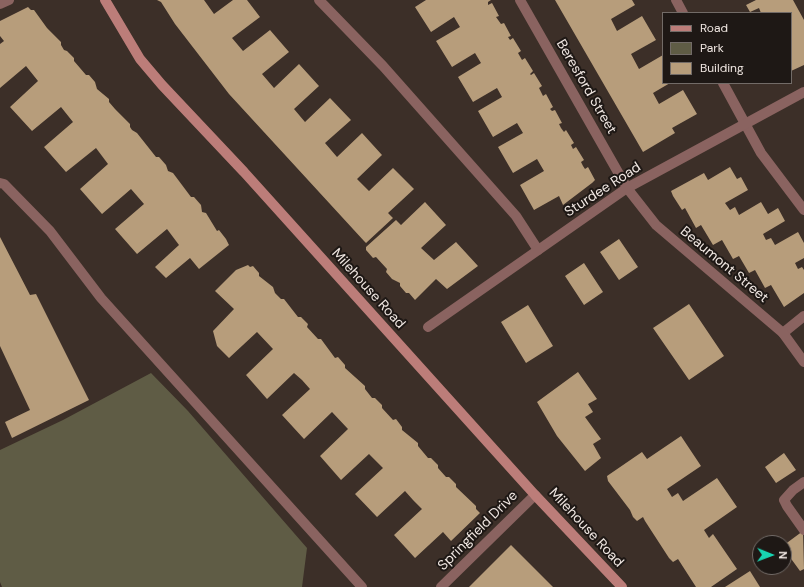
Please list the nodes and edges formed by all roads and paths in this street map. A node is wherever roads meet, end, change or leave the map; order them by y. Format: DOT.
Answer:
graph roads {
  1 [pos="9,0"];
  2 [pos="105,0"];
  3 [pos="319,0"];
  4 [pos="520,0"];
  5 [pos="676,0"];
  6 [pos="0,4"];
  7 [pos="682,12"];
  8 [pos="724,84"];
  9 [pos="804,92"];
  10 [pos="745,124"];
  11 [pos="0,183"];
  12 [pos="627,188"];
  13 [pos="804,210"];
  14 [pos="538,250"];
  15 [pos="804,316"];
  16 [pos="428,327"];
  17 [pos="783,333"];
  18 [pos="804,362"];
  19 [pos="804,482"];
  20 [pos="535,494"];
  21 [pos="804,530"];
  22 [pos="362,587"];
  23 [pos="441,587"];
  24 [pos="622,587"];
  1 -- 6 [label="street"];
  2 -- 20 [label="main road, Milehouse Road"];
  3 -- 14 [label="street"];
  4 -- 12 [label="street, Beresford Street"];
  5 -- 7 [label="street"];
  8 -- 10 [label="street"];
  9 -- 10 [label="street, Sturdee Road"];
  10 -- 12 [label="street, Sturdee Road"];
  10 -- 13 [label="street"];
  11 -- 22 [label="street"];
  12 -- 14 [label="street, Sturdee Road"];
  12 -- 17 [label="street, Beaumont Street"];
  14 -- 16 [label="street, Sturdee Road"];
  15 -- 17 [label="street"];
  17 -- 18 [label="street, Beaumont Street"];
  19 -- 21 [label="street"];
  20 -- 23 [label="street, Springfield Drive"];
  20 -- 24 [label="main road, Milehouse Road"];
}
